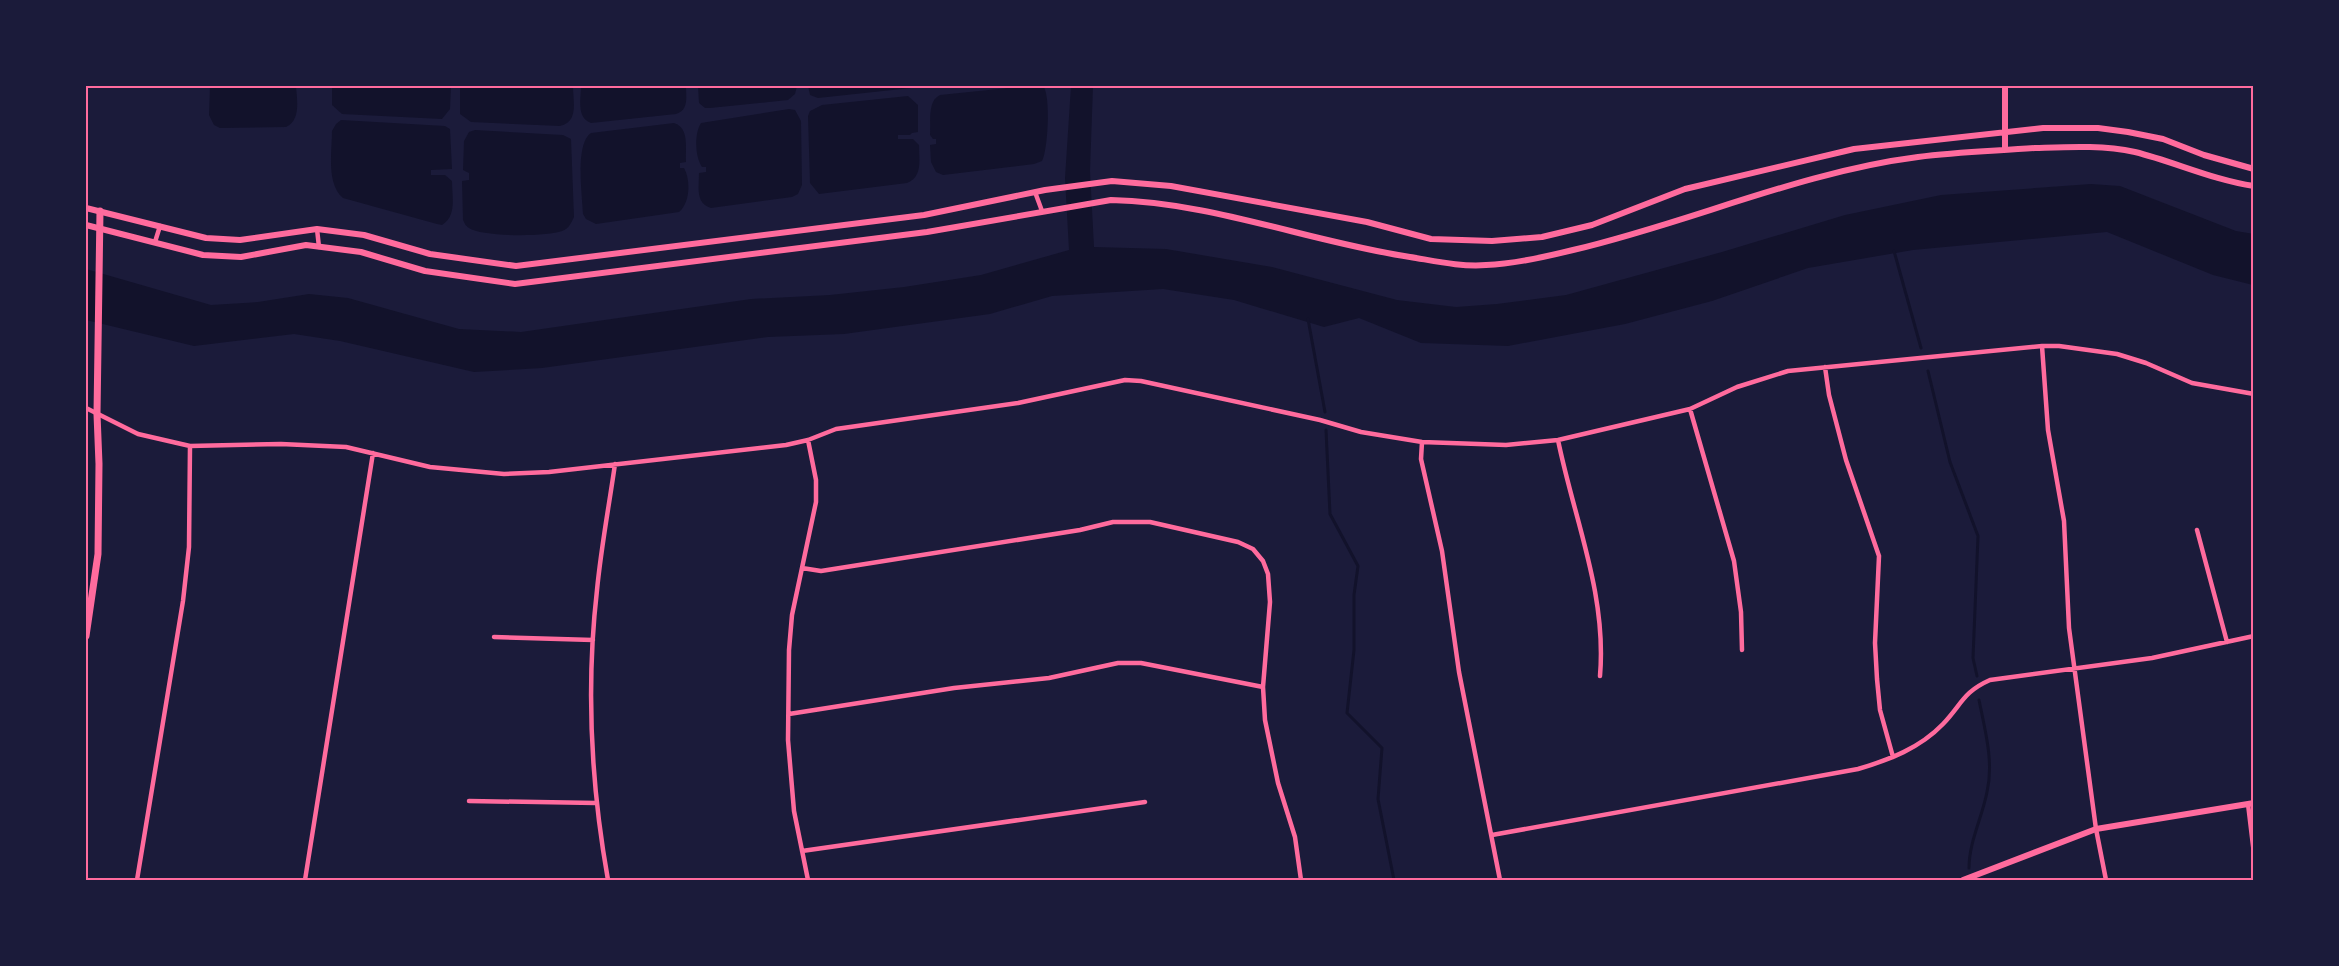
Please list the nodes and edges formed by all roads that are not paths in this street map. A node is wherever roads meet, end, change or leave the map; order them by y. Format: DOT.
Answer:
graph roads {
  1 [pos="2005,86"];
  2 [pos="2006,131"];
  3 [pos="2005,149"];
  4 [pos="2253,169"];
  5 [pos="2253,186"];
  6 [pos="1035,192"];
  7 [pos="86,208"];
  8 [pos="1044,210"];
  9 [pos="99,212"];
  10 [pos="86,225"];
  11 [pos="160,226"];
  12 [pos="99,229"];
  13 [pos="316,229"];
  14 [pos="155,242"];
  15 [pos="319,247"];
  16 [pos="2042,346"];
  17 [pos="1825,367"];
  18 [pos="2253,394"];
  19 [pos="86,408"];
  20 [pos="1690,410"];
  21 [pos="97,414"];
  22 [pos="1558,440"];
  23 [pos="808,441"];
  24 [pos="1422,442"];
  25 [pos="190,446"];
  26 [pos="373,453"];
  27 [pos="615,464"];
  28 [pos="2197,530"];
  29 [pos="802,568"];
  30 [pos="86,636"];
  31 [pos="2253,636"];
  32 [pos="494,637"];
  33 [pos="593,640"];
  34 [pos="2227,642"];
  35 [pos="1742,650"];
  36 [pos="2075,667"];
  37 [pos="1599,676"];
  38 [pos="1263,687"];
  39 [pos="789,714"];
  40 [pos="1893,757"];
  41 [pos="469,801"];
  42 [pos="1145,802"];
  43 [pos="596,803"];
  44 [pos="2251,803"];
  45 [pos="2096,829"];
  46 [pos="1492,835"];
  47 [pos="802,851"];
  48 [pos="2253,854"];
  49 [pos="137,880"];
  50 [pos="305,880"];
  51 [pos="608,880"];
  52 [pos="808,880"];
  53 [pos="1301,880"];
  54 [pos="1500,880"];
  55 [pos="1963,880"];
  56 [pos="2106,880"];
  1 -- 2 [label="street"];
  2 -- 3 [label="street"];
  2 -- 4 [label="street"];
  2 -- 6 [label="street"];
  3 -- 5 [label="street"];
  3 -- 8 [label="street"];
  6 -- 8 [label="street"];
  6 -- 13 [label="street"];
  7 -- 9 [label="street"];
  8 -- 15 [label="street"];
  9 -- 11 [label="street"];
  9 -- 12 [label="main road"];
  10 -- 12 [label="street"];
  11 -- 13 [label="street"];
  11 -- 14 [label="street"];
  12 -- 14 [label="street"];
  12 -- 21 [label="main road"];
  13 -- 15 [label="street"];
  14 -- 15 [label="street"];
  16 -- 17 [label="street"];
  16 -- 18 [label="street"];
  16 -- 36 [label="street"];
  17 -- 20 [label="street"];
  17 -- 40 [label="street"];
  19 -- 21 [label="street"];
  20 -- 22 [label="street"];
  20 -- 35 [label="street"];
  21 -- 25 [label="street"];
  21 -- 30 [label="main road"];
  22 -- 24 [label="street"];
  22 -- 37 [label="street"];
  23 -- 24 [label="street"];
  23 -- 27 [label="street"];
  23 -- 29 [label="street"];
  24 -- 46 [label="street"];
  25 -- 26 [label="street"];
  25 -- 49 [label="street"];
  26 -- 27 [label="street"];
  26 -- 50 [label="street"];
  27 -- 33 [label="street"];
  28 -- 34 [label="street"];
  29 -- 38 [label="street"];
  29 -- 39 [label="street"];
  31 -- 34 [label="street"];
  32 -- 33 [label="street"];
  33 -- 43 [label="street"];
  34 -- 36 [label="street"];
  36 -- 40 [label="street"];
  36 -- 45 [label="street"];
  38 -- 39 [label="street"];
  38 -- 53 [label="street"];
  39 -- 47 [label="street"];
  40 -- 46 [label="street"];
  41 -- 43 [label="street"];
  42 -- 47 [label="street"];
  43 -- 51 [label="street"];
  44 -- 45 [label="street"];
  44 -- 48 [label="street"];
  45 -- 55 [label="street"];
  45 -- 56 [label="street"];
  46 -- 54 [label="street"];
  47 -- 52 [label="street"];
}
